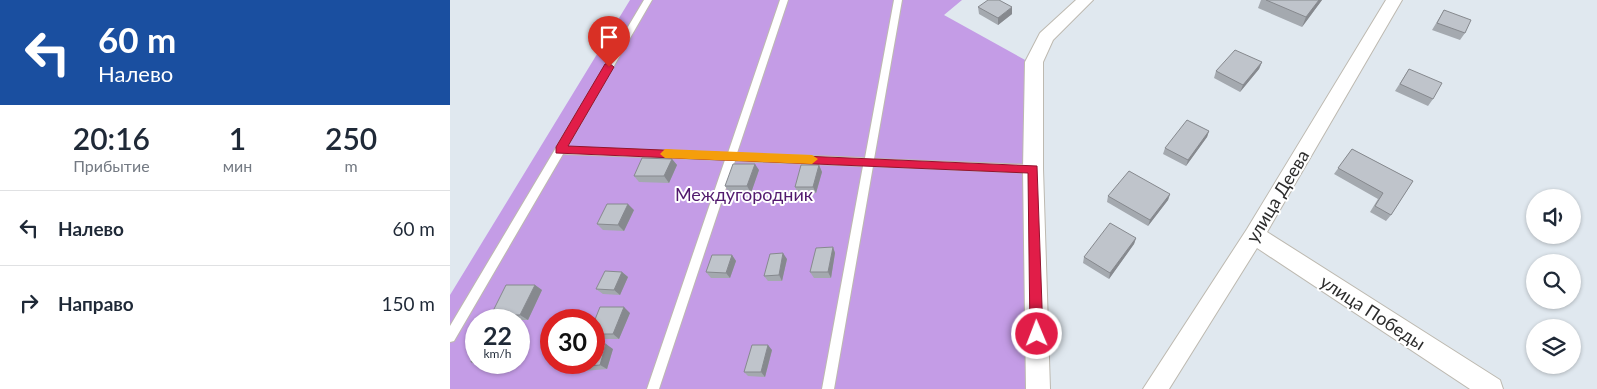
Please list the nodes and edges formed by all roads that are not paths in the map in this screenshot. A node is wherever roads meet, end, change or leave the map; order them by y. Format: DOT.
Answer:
graph roads {
  1 [pos="648,0"];
  2 [pos="784,0"];
  3 [pos="898,0"];
  4 [pos="1085,0"];
  5 [pos="1394,0"];
  6 [pos="560,150"];
  7 [pos="730,156"];
  8 [pos="867,162"];
  9 [pos="1033,169"];
  10 [pos="1254,235"];
  11 [pos="450,337"];
  12 [pos="653,389"];
  13 [pos="828,389"];
  14 [pos="1038,389"];
  15 [pos="1154,389"];
  16 [pos="1491,389"];
  1 -- 6 [label="lane"];
  2 -- 7 [label="lane"];
  3 -- 8 [label="lane"];
  4 -- 9 [label="street"];
  5 -- 10 [label="street, улица Деева"];
  6 -- 7 [label="lane"];
  6 -- 11 [label="lane"];
  7 -- 8 [label="lane"];
  7 -- 12 [label="lane"];
  8 -- 9 [label="lane"];
  8 -- 13 [label="lane"];
  9 -- 14 [label="street"];
  10 -- 15 [label="street, улица Деева"];
  10 -- 16 [label="street, улица Победы"];
}
